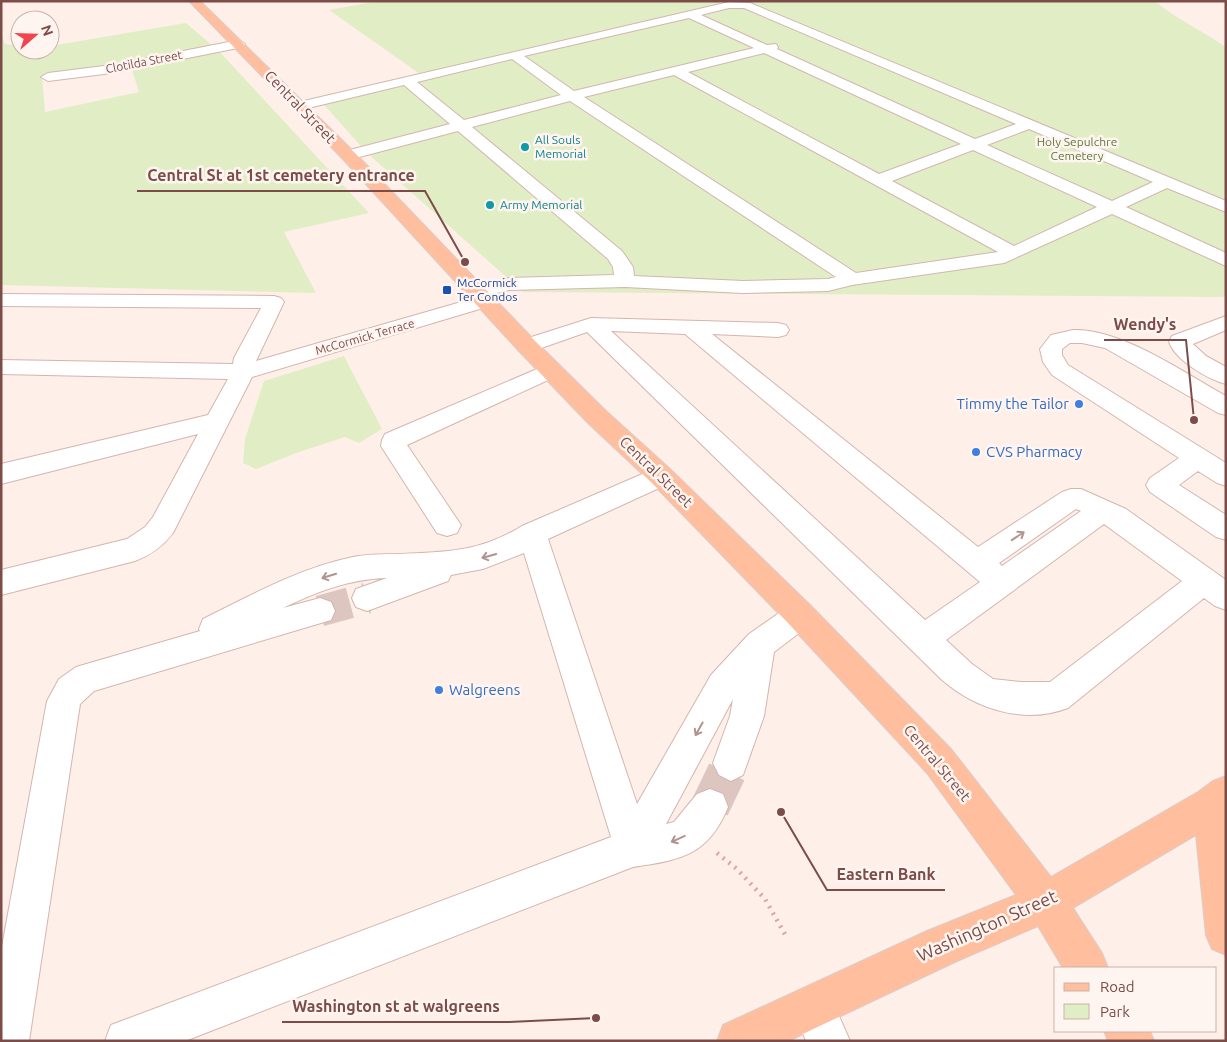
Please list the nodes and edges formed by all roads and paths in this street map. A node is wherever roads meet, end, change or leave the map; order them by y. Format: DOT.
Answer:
graph roads {
  1 [pos="194,1"];
  2 [pos="690,14"];
  3 [pos="817,35"];
  4 [pos="800,40"];
  5 [pos="238,44"];
  6 [pos="783,44"];
  7 [pos="766,49"];
  8 [pos="514,55"];
  9 [pos="676,71"];
  10 [pos="48,77"];
  11 [pos="407,80"];
  12 [pos="572,96"];
  13 [pos="300,106"];
  14 [pos="1029,124"];
  15 [pos="462,125"];
  16 [pos="974,145"];
  17 [pos="348,155"];
  18 [pos="878,180"];
  19 [pos="1167,182"];
  20 [pos="1226,207"];
  21 [pos="1112,208"];
  22 [pos="1013,253"];
  23 [pos="1226,260"];
  24 [pos="852,279"];
  25 [pos="625,281"];
  26 [pos="481,297"];
  27 [pos="1,300"];
  28 [pos="1226,322"];
  29 [pos="591,324"];
  30 [pos="691,328"];
  31 [pos="778,330"];
  32 [pos="527,346"];
  33 [pos="1,367"];
  34 [pos="551,370"];
  35 [pos="243,372"];
  36 [pos="1226,377"];
  37 [pos="1226,407"];
  38 [pos="1226,417"];
  39 [pos="217,421"];
  40 [pos="1198,458"];
  41 [pos="1226,461"];
  42 [pos="1,474"];
  43 [pos="661,476"];
  44 [pos="1226,476"];
  45 [pos="1105,512"];
  46 [pos="447,525"];
  47 [pos="1226,529"];
  48 [pos="532,534"];
  49 [pos="977,563"];
  50 [pos="461,564"];
  51 [pos="1,583"];
  52 [pos="1002,583"];
  53 [pos="1215,589"];
  54 [pos="366,593"];
  55 [pos="319,605"];
  56 [pos="800,615"];
  57 [pos="924,639"];
  58 [pos="760,644"];
  59 [pos="160,657"];
  60 [pos="731,763"];
  61 [pos="1219,800"];
  62 [pos="710,807"];
  63 [pos="686,835"];
  64 [pos="633,848"];
  65 [pos="1046,902"];
  66 [pos="1226,935"];
  67 [pos="786,936"];
  68 [pos="1086,967"];
  69 [pos="821,1023"];
  70 [pos="7,1041"];
  71 [pos="127,1041"];
  72 [pos="739,1041"];
  1 -- 5 [label="main road, Central Street"];
  2 -- 3 [label="street"];
  2 -- 7 [label="street"];
  2 -- 8 [label="street"];
  3 -- 4 [label="street"];
  3 -- 14 [label="street"];
  5 -- 10 [label="street, Clotilda Street"];
  5 -- 13 [label="main road, Central Street"];
  6 -- 7 [label="street"];
  7 -- 9 [label="street"];
  7 -- 16 [label="street"];
  8 -- 11 [label="street"];
  8 -- 12 [label="street"];
  9 -- 12 [label="street"];
  9 -- 18 [label="street"];
  11 -- 13 [label="street"];
  11 -- 15 [label="street"];
  12 -- 15 [label="street"];
  12 -- 24 [label="street"];
  13 -- 17 [label="main road, Central Street"];
  14 -- 16 [label="street"];
  14 -- 19 [label="street"];
  15 -- 17 [label="street"];
  15 -- 25 [label="street"];
  16 -- 18 [label="street"];
  16 -- 21 [label="street"];
  17 -- 26 [label="main road, Central Street"];
  18 -- 22 [label="street"];
  19 -- 20 [label="street"];
  19 -- 21 [label="street, McCormick Terrace"];
  21 -- 22 [label="street, McCormick Terrace"];
  21 -- 23 [label="street"];
  22 -- 24 [label="street, McCormick Terrace"];
  24 -- 25 [label="street, McCormick Terrace"];
  25 -- 26 [label="street, McCormick Terrace"];
  26 -- 32 [label="main road, Central Street"];
  26 -- 35 [label="street, McCormick Terrace"];
  27 -- 35 [label="street"];
  28 -- 36 [label="street"];
  29 -- 30 [label="street"];
  29 -- 32 [label="street"];
  29 -- 57 [label="street"];
  30 -- 31 [label="street"];
  30 -- 49 [label="street"];
  32 -- 34 [label="main road, Central Street"];
  33 -- 35 [label="street, McCormick Terrace"];
  34 -- 43 [label="main road, Central Street"];
  34 -- 46 [label="street"];
  35 -- 39 [label="street"];
  37 -- 40 [label="street"];
  38 -- 41 [label="street"];
  39 -- 42 [label="street"];
  39 -- 51 [label="street"];
  40 -- 44 [label="street"];
  40 -- 47 [label="street"];
  43 -- 48 [label="street"];
  43 -- 56 [label="main road, Central Street"];
  49 -- 45 [label="street, one-way"];
  45 -- 52 [label="street"];
  45 -- 53 [label="street"];
  48 -- 50 [label="street, one-way"];
  48 -- 64 [label="street"];
  49 -- 52 [label="street"];
  50 -- 54 [label="street"];
  50 -- 59 [label="street, one-way"];
  52 -- 57 [label="street"];
  53 -- 57 [label="street"];
  55 -- 59 [label="street"];
  56 -- 58 [label="street"];
  56 -- 65 [label="main road, Central Street"];
  58 -- 60 [label="street"];
  58 -- 64 [label="street, one-way"];
  59 -- 70 [label="street"];
  61 -- 65 [label="main road, Washington Street"];
  61 -- 66 [label="main road"];
  62 -- 63 [label="street"];
  63 -- 64 [label="street, one-way"];
  63 -- 67 [label="path"];
  64 -- 71 [label="street"];
  65 -- 68 [label="main road, Central Street"];
  65 -- 69 [label="main road, Washington Street"];
  69 -- 72 [label="main road, Washington Street"];
}
